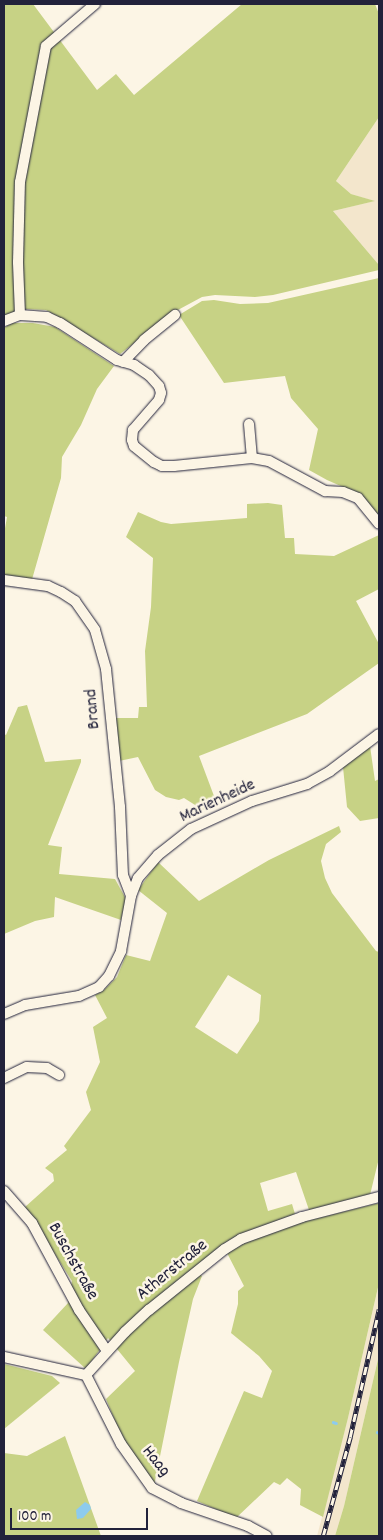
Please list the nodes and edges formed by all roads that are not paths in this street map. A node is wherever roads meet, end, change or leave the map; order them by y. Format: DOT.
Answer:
graph roads {
  1 [pos="95,4"];
  2 [pos="20,315"];
  3 [pos="176,315"];
  4 [pos="4,321"];
  5 [pos="123,362"];
  6 [pos="249,424"];
  7 [pos="252,458"];
  8 [pos="379,524"];
  9 [pos="4,580"];
  10 [pos="379,734"];
  11 [pos="131,896"];
  12 [pos="4,1014"];
  13 [pos="59,1075"];
  14 [pos="4,1078"];
  15 [pos="4,1191"];
  16 [pos="379,1197"];
  17 [pos="107,1351"];
  18 [pos="4,1357"];
  19 [pos="86,1375"];
  20 [pos="267,1536"];
  1 -- 2 [label="street"];
  2 -- 4 [label="street"];
  2 -- 5 [label="street"];
  3 -- 5 [label="street"];
  5 -- 7 [label="street"];
  6 -- 7 [label="street"];
  7 -- 8 [label="street"];
  9 -- 11 [label="street, Brand"];
  10 -- 11 [label="street, Marienheide"];
  11 -- 12 [label="street, Marienheide"];
  13 -- 14 [label="street"];
  15 -- 17 [label="street, Buschstraße"];
  16 -- 17 [label="street, Atherstraße"];
  17 -- 19 [label="street, Atherstraße"];
  18 -- 19 [label="street"];
  19 -- 20 [label="street, Haag"];
}
